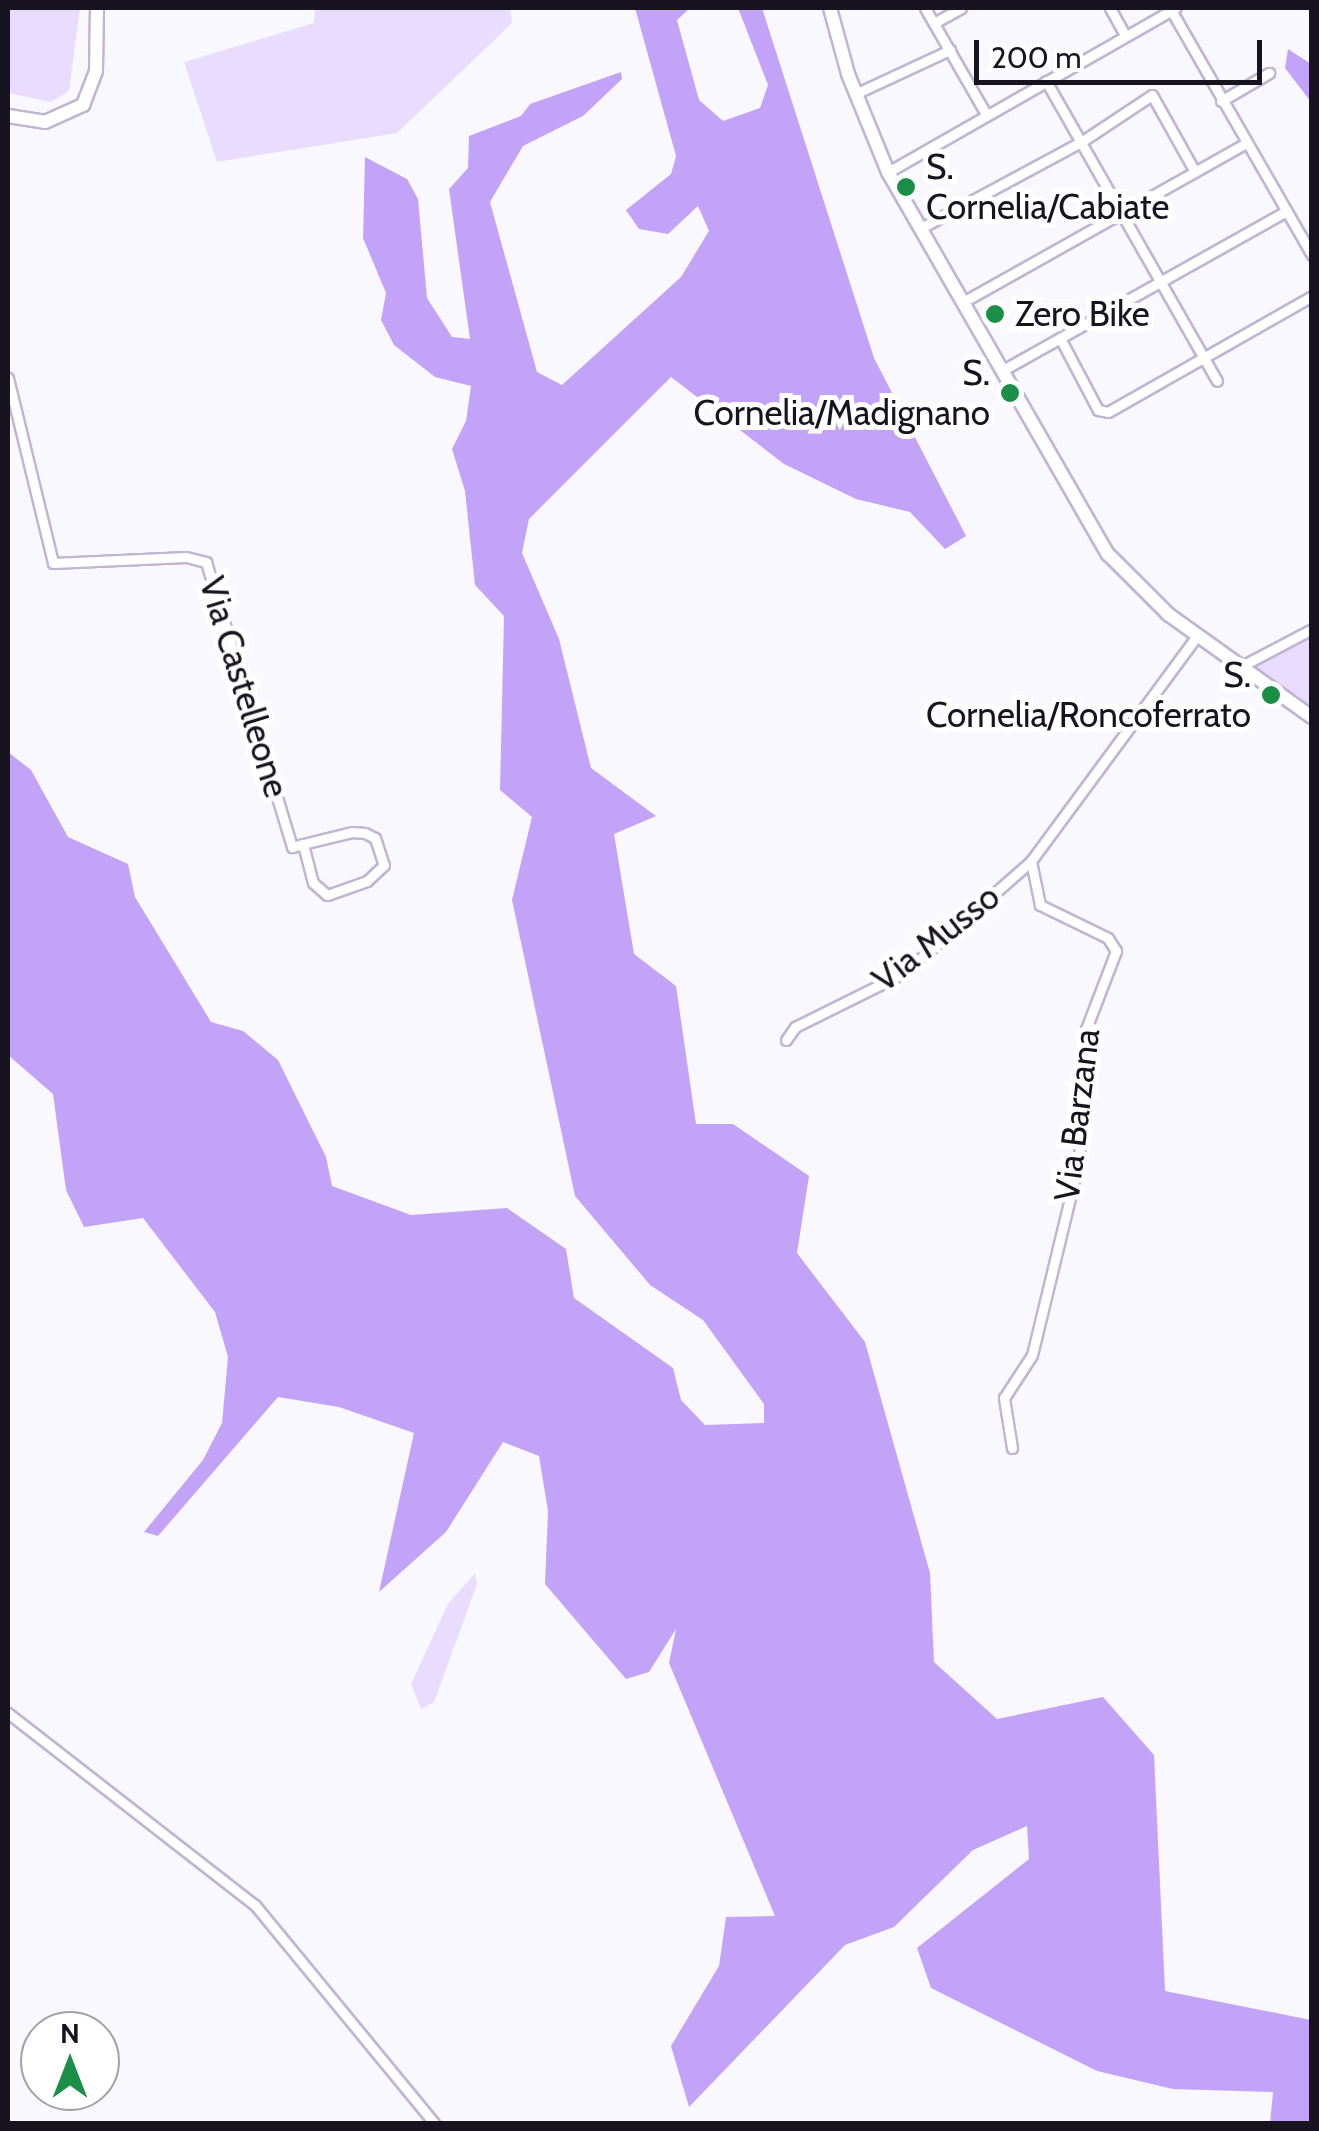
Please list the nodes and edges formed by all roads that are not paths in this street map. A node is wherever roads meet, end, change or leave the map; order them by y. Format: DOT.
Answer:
graph roads {
  1 [pos="97,8"];
  2 [pos="830,8"];
  3 [pos="925,8"];
  4 [pos="961,8"];
  5 [pos="1110,8"];
  6 [pos="1173,9"];
  7 [pos="934,23"];
  8 [pos="1125,35"];
  9 [pos="950,50"];
  10 [pos="1270,74"];
  11 [pos="1046,81"];
  12 [pos="855,94"];
  13 [pos="1221,101"];
  14 [pos="986,114"];
  15 [pos="8,116"];
  16 [pos="1080,142"];
  17 [pos="1244,144"];
  18 [pos="888,172"];
  19 [pos="1195,172"];
  20 [pos="1286,211"];
  21 [pos="1121,213"];
  22 [pos="921,228"];
  23 [pos="1312,255"];
  24 [pos="1161,283"];
  25 [pos="1312,296"];
  26 [pos="963,302"];
  27 [pos="1060,338"];
  28 [pos="1203,358"];
  29 [pos="1002,370"];
  30 [pos="8,378"];
  31 [pos="1216,381"];
  32 [pos="1312,628"];
  33 [pos="1197,636"];
  34 [pos="1240,667"];
  35 [pos="1312,717"];
  36 [pos="303,844"];
  37 [pos="1031,861"];
  38 [pos="786,1040"];
  39 [pos="1012,1448"];
  40 [pos="8,1712"];
  41 [pos="435,2124"];
  1 -- 15 [label="street"];
  2 -- 12 [label="street"];
  3 -- 7 [label="street"];
  4 -- 7 [label="street"];
  5 -- 8 [label="street"];
  6 -- 8 [label="street"];
  6 -- 13 [label="street"];
  7 -- 9 [label="street"];
  8 -- 11 [label="street"];
  9 -- 12 [label="street"];
  9 -- 14 [label="street"];
  10 -- 13 [label="street"];
  11 -- 14 [label="street"];
  11 -- 16 [label="street"];
  12 -- 18 [label="street"];
  13 -- 17 [label="street"];
  14 -- 18 [label="street"];
  16 -- 19 [label="street"];
  16 -- 21 [label="street"];
  16 -- 22 [label="street"];
  17 -- 19 [label="street"];
  17 -- 20 [label="street"];
  18 -- 22 [label="street"];
  19 -- 21 [label="street"];
  20 -- 23 [label="street"];
  20 -- 24 [label="street"];
  21 -- 24 [label="street"];
  21 -- 26 [label="street"];
  22 -- 26 [label="street"];
  24 -- 27 [label="street"];
  24 -- 28 [label="street"];
  25 -- 28 [label="street"];
  26 -- 29 [label="street"];
  27 -- 28 [label="street"];
  27 -- 29 [label="street"];
  28 -- 31 [label="street"];
  29 -- 33 [label="street"];
  30 -- 36 [label="street, Via Castelleone"];
  32 -- 34 [label="street"];
  33 -- 34 [label="street"];
  33 -- 37 [label="street"];
  34 -- 35 [label="street"];
  36 -- 36 [label="street, Via Castelleone"];
  37 -- 38 [label="street, Via Musso"];
  37 -- 39 [label="street, Via Barzana"];
  40 -- 41 [label="street"];
}
